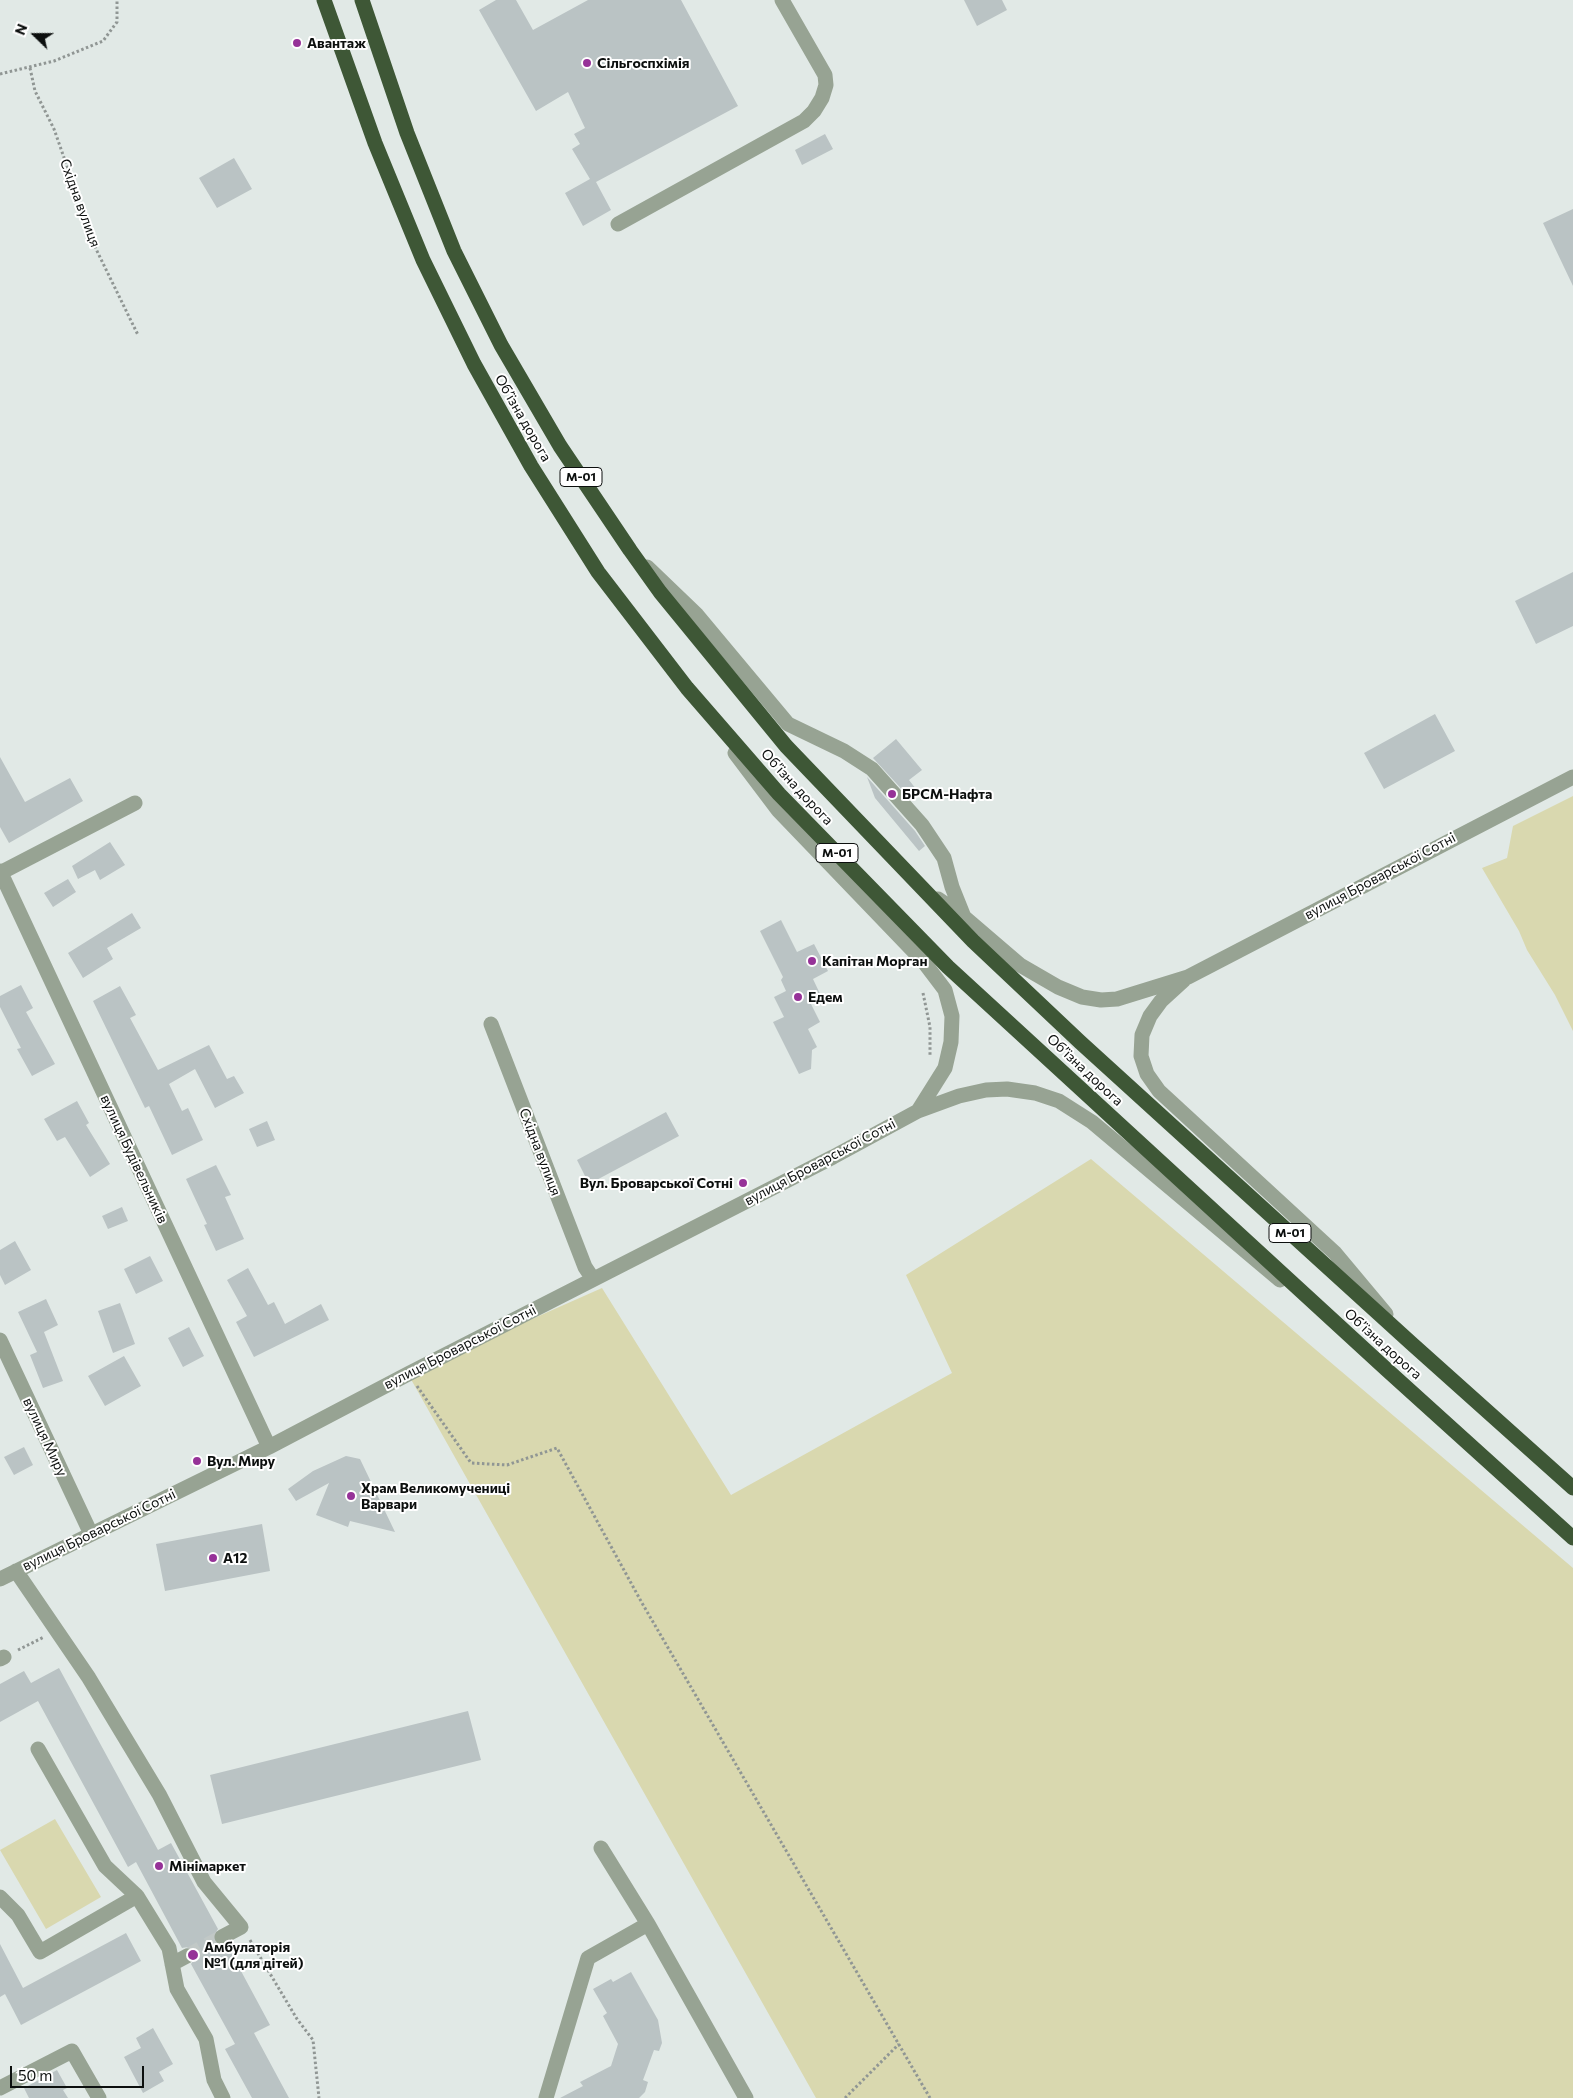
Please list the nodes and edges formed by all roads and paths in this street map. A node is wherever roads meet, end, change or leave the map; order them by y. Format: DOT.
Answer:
graph roads {
  1 [pos="117,0"];
  2 [pos="324,0"];
  3 [pos="362,0"];
  4 [pos="782,0"];
  5 [pos="30,68"];
  6 [pos="0,74"];
  7 [pos="618,224"];
  8 [pos="138,335"];
  9 [pos="630,550"];
  10 [pos="687,688"];
  11 [pos="1573,777"];
  12 [pos="135,803"];
  13 [pos="0,872"];
  14 [pos="922,889"];
  15 [pos="964,917"];
  16 [pos="1010,975"];
  17 [pos="1188,977"];
  18 [pos="923,993"];
  19 [pos="491,1024"];
  20 [pos="930,1059"];
  21 [pos="918,1111"];
  22 [pos="593,1279"];
  23 [pos="0,1340"];
  24 [pos="1411,1343"];
  25 [pos="1386,1369"];
  26 [pos="408,1374"];
  27 [pos="269,1447"];
  28 [pos="1573,1488"];
  29 [pos="91,1534"];
  30 [pos="1573,1538"];
  31 [pos="16,1571"];
  32 [pos="0,1579"];
  33 [pos="56,1630"];
  34 [pos="2,1658"];
  35 [pos="38,1749"];
  36 [pos="601,1848"];
  37 [pos="0,1896"];
  38 [pos="137,1896"];
  39 [pos="648,1924"];
  40 [pos="241,1927"];
  41 [pos="222,1936"];
  42 [pos="187,1956"];
  43 [pos="172,1964"];
  44 [pos="899,2044"];
  45 [pos="0,2088"];
  46 [pos="99,2098"];
  47 [pos="224,2098"];
  48 [pos="318,2098"];
  49 [pos="546,2098"];
  50 [pos="746,2098"];
  51 [pos="845,2098"];
  52 [pos="930,2098"];
  1 -- 5 [label="path"];
  2 -- 10 [label="highway, Обʼїзна дорога / М-01"];
  3 -- 9 [label="highway, Обʼїзна дорога / М-01"];
  4 -- 7 [label="street"];
  5 -- 6 [label="path"];
  5 -- 8 [label="path, Східна вулиця"];
  9 -- 14 [label="highway, Обʼїзна дорога / М-01"];
  9 -- 15 [label="street"];
  10 -- 21 [label="street"];
  10 -- 25 [label="highway, Обʼїзна дорога / М-01"];
  11 -- 17 [label="street, вулиця Броварської Сотні"];
  12 -- 13 [label="street"];
  13 -- 27 [label="street, вулиця Будівельників"];
  14 -- 15 [label="street, вулиця Броварської Сотні"];
  14 -- 16 [label="highway, Обʼїзна дорога / М-01"];
  15 -- 16 [label="street"];
  15 -- 17 [label="street, вулиця Броварської Сотні"];
  16 -- 24 [label="highway, Обʼїзна дорога / М-01"];
  17 -- 24 [label="street, вулиця Броварської Сотні"];
  18 -- 20 [label="path"];
  19 -- 22 [label="street, Східна вулиця"];
  21 -- 22 [label="street, вулиця Броварської Сотні"];
  21 -- 25 [label="street, вулиця Броварської Сотні"];
  22 -- 26 [label="street, вулиця Броварської Сотні"];
  23 -- 29 [label="street, вулиця Миру"];
  24 -- 28 [label="highway, Обʼїзна дорога / М-01"];
  25 -- 30 [label="highway, Обʼїзна дорога / М-01"];
  26 -- 27 [label="street, вулиця Броварської Сотні"];
  26 -- 44 [label="path"];
  27 -- 29 [label="street, вулиця Броварської Сотні"];
  29 -- 31 [label="street, вулиця Броварської Сотні"];
  31 -- 32 [label="street, вулиця Броварської Сотні"];
  31 -- 33 [label="street"];
  33 -- 34 [label="path"];
  33 -- 40 [label="street"];
  35 -- 38 [label="street"];
  36 -- 39 [label="street"];
  37 -- 38 [label="street"];
  38 -- 43 [label="street"];
  39 -- 49 [label="street"];
  39 -- 50 [label="street"];
  40 -- 41 [label="street"];
  40 -- 48 [label="path"];
  42 -- 43 [label="street"];
  43 -- 47 [label="street"];
  44 -- 51 [label="path"];
  44 -- 52 [label="path"];
  45 -- 46 [label="street"];
}
